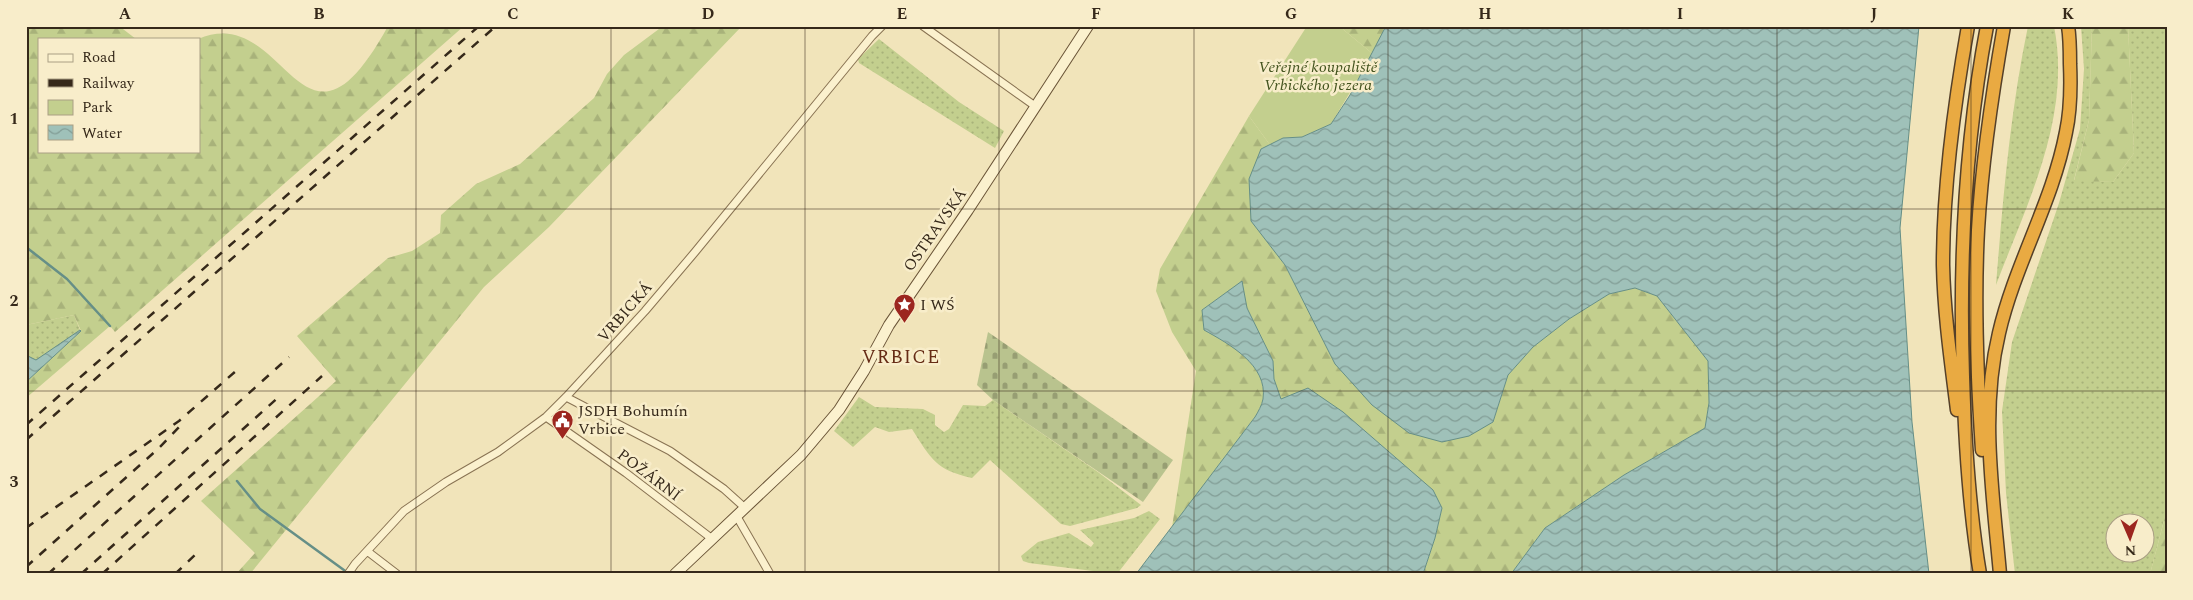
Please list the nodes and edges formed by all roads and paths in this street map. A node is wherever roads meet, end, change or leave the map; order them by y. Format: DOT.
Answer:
graph roads {
  1 [pos="882,26"];
  2 [pos="923,26"];
  3 [pos="1088,26"];
  4 [pos="1968,26"];
  5 [pos="1987,26"];
  6 [pos="2004,26"];
  7 [pos="2068,26"];
  8 [pos="1036,106"];
  9 [pos="566,397"];
  10 [pos="546,417"];
  11 [pos="1965,439"];
  12 [pos="744,507"];
  13 [pos="736,515"];
  14 [pos="711,538"];
  15 [pos="367,551"];
  16 [pos="348,574"];
  17 [pos="397,574"];
  18 [pos="675,574"];
  19 [pos="770,574"];
  20 [pos="1980,574"];
  21 [pos="1996,574"];
  22 [pos="2000,574"];
  1 -- 9 [label="street, VRBICKÁ"];
  2 -- 8 [label="street"];
  3 -- 8 [label="main road, OSTRAVSKÁ"];
  4 -- 11 [label="highway"];
  5 -- 11 [label="highway"];
  6 -- 21 [label="highway"];
  7 -- 22 [label="highway"];
  8 -- 12 [label="main road, OSTRAVSKÁ"];
  9 -- 10 [label="street, VRBICKÁ"];
  9 -- 12 [label="street, POŽÁRNÍ"];
  10 -- 14 [label="street, POŽÁRNÍ"];
  10 -- 15 [label="street, VRBICKÁ"];
  11 -- 20 [label="highway"];
  12 -- 13 [label="main road, OSTRAVSKÁ"];
  13 -- 14 [label="main road, OSTRAVSKÁ"];
  13 -- 19 [label="street"];
  14 -- 18 [label="main road, OSTRAVSKÁ"];
  15 -- 16 [label="street, VRBICKÁ"];
  15 -- 17 [label="street"];
}
